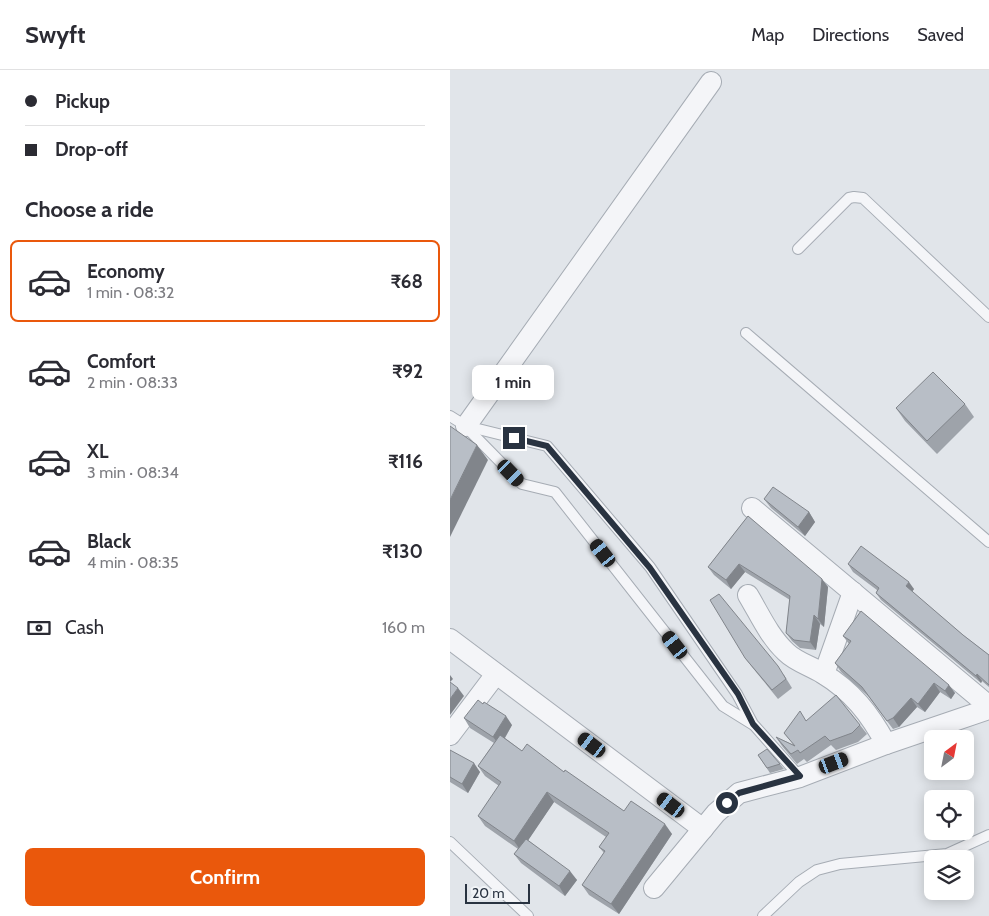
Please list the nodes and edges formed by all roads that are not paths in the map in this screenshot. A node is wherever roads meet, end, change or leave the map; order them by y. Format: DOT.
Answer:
graph roads {
  1 [pos="711,82"];
  2 [pos="798,249"];
  3 [pos="989,317"];
  4 [pos="746,333"];
  5 [pos="458,421"];
  6 [pos="752,508"];
  7 [pos="989,542"];
  8 [pos="853,592"];
  9 [pos="748,595"];
  10 [pos="450,639"];
  11 [pos="496,674"];
  12 [pos="824,674"];
  13 [pos="989,707"];
  14 [pos="753,724"];
  15 [pos="450,736"];
  16 [pos="886,744"];
  17 [pos="800,776"];
  18 [pos="703,829"];
  19 [pos="989,835"];
  20 [pos="450,842"];
  21 [pos="654,888"];
  22 [pos="528,916"];
  23 [pos="763,916"];
  1 -- 5 [label="street"];
  2 -- 3 [label="lane"];
  4 -- 7 [label="lane"];
  5 -- 14 [label="lane"];
  5 -- 14 [label="lane"];
  6 -- 8 [label="street"];
  8 -- 12 [label="street"];
  8 -- 13 [label="street"];
  9 -- 12 [label="street"];
  10 -- 11 [label="street"];
  11 -- 15 [label="street"];
  11 -- 18 [label="street"];
  12 -- 16 [label="street"];
  13 -- 16 [label="street"];
  14 -- 17 [label="lane"];
  16 -- 17 [label="street"];
  17 -- 18 [label="street"];
  18 -- 21 [label="street"];
  19 -- 23 [label="lane"];
  20 -- 22 [label="lane"];
}
